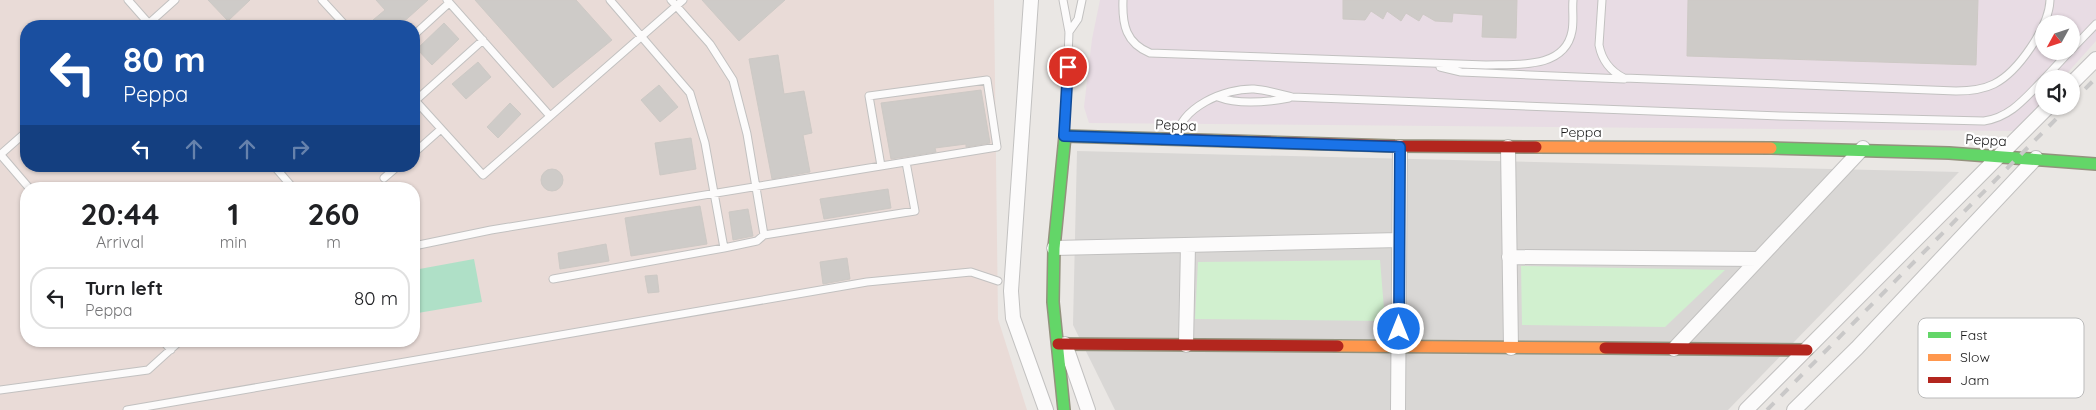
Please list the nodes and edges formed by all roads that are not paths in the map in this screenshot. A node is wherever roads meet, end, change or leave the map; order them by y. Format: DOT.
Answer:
graph roads {
  1 [pos="128,0"];
  2 [pos="175,0"];
  3 [pos="322,0"];
  4 [pos="610,0"];
  5 [pos="682,0"];
  6 [pos="1031,0"];
  7 [pos="1064,0"];
  8 [pos="1082,0"];
  9 [pos="1123,0"];
  10 [pos="1572,0"];
  11 [pos="1602,0"];
  12 [pos="2050,0"];
  13 [pos="448,1"];
  14 [pos="674,3"];
  15 [pos="144,20"];
  16 [pos="153,20"];
  17 [pos="340,20"];
  18 [pos="2096,24"];
  19 [pos="420,29"];
  20 [pos="1069,32"];
  21 [pos="642,36"];
  22 [pos="483,40"];
  23 [pos="2080,41"];
  24 [pos="2096,59"];
  25 [pos="2062,60"];
  26 [pos="1423,63"];
  27 [pos="2053,70"];
  28 [pos="2080,75"];
  29 [pos="1632,80"];
  30 [pos="2035,88"];
  31 [pos="420,95"];
  32 [pos="1218,97"];
  33 [pos="1292,97"];
  34 [pos="420,106"];
  35 [pos="2040,115"];
  36 [pos="550,116"];
  37 [pos="441,129"];
  38 [pos="1064,136"];
  39 [pos="20,137"];
  40 [pos="1176,140"];
  41 [pos="1400,147"];
  42 [pos="1508,147"];
  43 [pos="420,148"];
  44 [pos="1863,148"];
  45 [pos="0,154"];
  46 [pos="2000,156"];
  47 [pos="2036,158"];
  48 [pos="906,162"];
  49 [pos="2096,164"];
  50 [pos="881,166"];
  51 [pos="279,172"];
  52 [pos="391,172"];
  53 [pos="384,178"];
  54 [pos="24,182"];
  55 [pos="288,182"];
  56 [pos="755,187"];
  57 [pos="714,194"];
  58 [pos="764,235"];
  59 [pos="1399,240"];
  60 [pos="420,245"];
  61 [pos="1188,245"];
  62 [pos="724,248"];
  63 [pos="1054,248"];
  64 [pos="1509,256"];
  65 [pos="1758,259"];
  66 [pos="553,279"];
  67 [pos="998,281"];
  68 [pos="1061,344"];
  69 [pos="1186,345"];
  70 [pos="168,347"];
  71 [pos="174,347"];
  72 [pos="1399,347"];
  73 [pos="1511,348"];
  74 [pos="1674,349"];
  75 [pos="171,350"];
  76 [pos="1807,350"];
  77 [pos="0,390"];
  78 [pos="127,410"];
  79 [pos="1046,410"];
  80 [pos="1064,410"];
  81 [pos="1088,410"];
  82 [pos="1398,410"];
  83 [pos="1746,410"];
  84 [pos="1794,410"];
  1 -- 15 [label="lane"];
  2 -- 16 [label="lane"];
  3 -- 17 [label="lane"];
  4 -- 21 [label="lane"];
  5 -- 14 [label="lane"];
  6 -- 79 [label="street"];
  7 -- 20 [label="lane"];
  8 -- 20 [label="lane"];
  9 -- 26 [label="lane"];
  10 -- 26 [label="lane"];
  11 -- 29 [label="lane"];
  12 -- 29 [label="lane"];
  13 -- 19 [label="lane"];
  13 -- 22 [label="lane"];
  14 -- 21 [label="lane"];
  14 -- 56 [label="lane"];
  18 -- 23 [label="lane"];
  20 -- 38 [label="lane"];
  21 -- 36 [label="lane"];
  21 -- 57 [label="lane"];
  22 -- 31 [label="lane"];
  22 -- 36 [label="lane"];
  24 -- 28 [label="street"];
  25 -- 27 [label="lane"];
  26 -- 29 [label="lane"];
  30 -- 33 [label="lane"];
  32 -- 33 [label="lane"];
  32 -- 33 [label="lane"];
  32 -- 40 [label="lane"];
  34 -- 37 [label="lane"];
  35 -- 46 [label="street"];
  36 -- 37 [label="lane"];
  37 -- 43 [label="lane"];
  38 -- 40 [label="street, Peppa"];
  38 -- 63 [label="street"];
  39 -- 45 [label="lane"];
  40 -- 41 [label="street, Peppa"];
  41 -- 42 [label="street, Peppa"];
  41 -- 59 [label="street"];
  42 -- 44 [label="street, Peppa"];
  42 -- 64 [label="street"];
  44 -- 46 [label="street, Peppa"];
  44 -- 65 [label="street"];
  45 -- 54 [label="lane"];
  46 -- 47 [label="street, Peppa"];
  46 -- 76 [label="street"];
  47 -- 49 [label="street, Peppa"];
  47 -- 84 [label="street"];
  48 -- 50 [label="lane"];
  48 -- 50 [label="lane"];
  48 -- 58 [label="lane"];
  50 -- 56 [label="lane"];
  51 -- 55 [label="lane"];
  52 -- 53 [label="lane"];
  56 -- 57 [label="lane"];
  56 -- 58 [label="lane"];
  57 -- 60 [label="lane"];
  57 -- 62 [label="lane"];
  58 -- 62 [label="lane"];
  59 -- 61 [label="street"];
  59 -- 72 [label="street"];
  61 -- 63 [label="street"];
  61 -- 69 [label="street"];
  62 -- 66 [label="lane"];
  63 -- 68 [label="street"];
  64 -- 65 [label="street"];
  64 -- 73 [label="street"];
  65 -- 74 [label="street"];
  67 -- 78 [label="lane"];
  68 -- 69 [label="street"];
  68 -- 80 [label="street"];
  68 -- 81 [label="street"];
  69 -- 72 [label="street"];
  70 -- 75 [label="lane"];
  71 -- 75 [label="lane"];
  72 -- 73 [label="street"];
  72 -- 82 [label="street"];
  73 -- 74 [label="street"];
  74 -- 76 [label="street"];
  75 -- 77 [label="lane"];
  76 -- 83 [label="street"];
}
